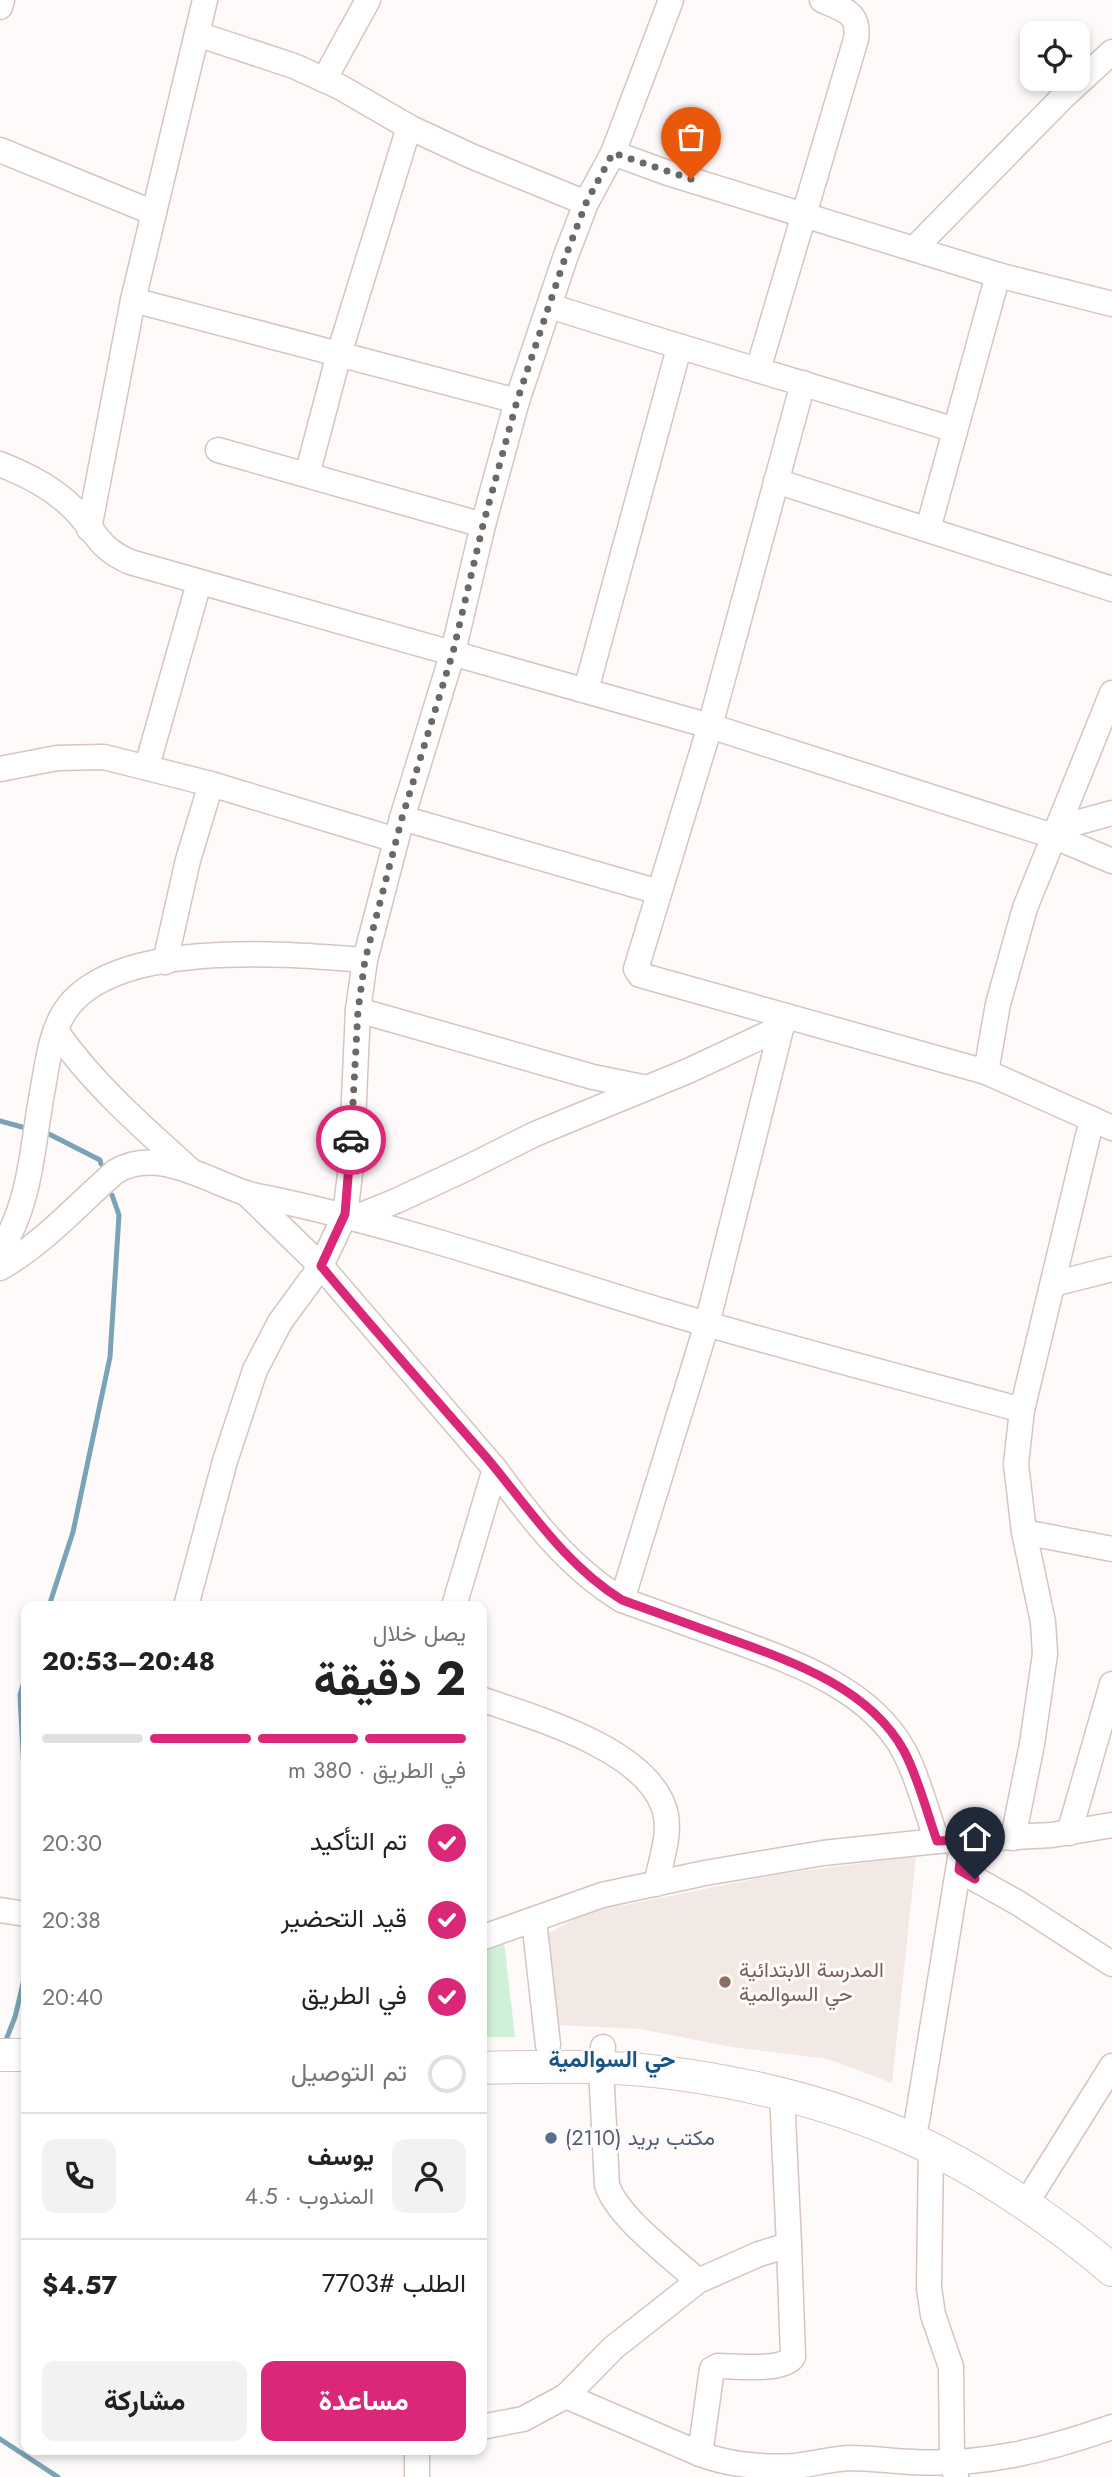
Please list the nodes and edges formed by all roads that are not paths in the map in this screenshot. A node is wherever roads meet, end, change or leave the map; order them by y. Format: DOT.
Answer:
graph roads {
  1 [pos="2,0"];
  2 [pos="205,0"];
  3 [pos="368,0"];
  4 [pos="671,0"];
  5 [pos="822,0"];
  6 [pos="0,7"];
  7 [pos="197,34"];
  8 [pos="1112,52"];
  9 [pos="324,80"];
  10 [pos="409,127"];
  11 [pos="0,150"];
  12 [pos="613,153"];
  13 [pos="586,203"];
  14 [pos="153,213"];
  15 [pos="804,214"];
  16 [pos="914,249"];
  17 [pos="998,275"];
  18 [pos="132,300"];
  19 [pos="1112,304"];
  20 [pos="550,306"];
  21 [pos="679,348"];
  22 [pos="339,354"];
  23 [pos="758,370"];
  24 [pos="803,383"];
  25 [pos="517,401"];
  26 [pos="955,430"];
  27 [pos="218,450"];
  28 [pos="0,465"];
  29 [pos="307,475"];
  30 [pos="776,481"];
  31 [pos="483,525"];
  32 [pos="89,529"];
  33 [pos="928,529"];
  34 [pos="199,583"];
  35 [pos="1112,589"];
  36 [pos="453,652"];
  37 [pos="586,691"];
  38 [pos="1112,693"];
  39 [pos="710,726"];
  40 [pos="147,766"];
  41 [pos="0,769"];
  42 [pos="211,784"];
  43 [pos="1112,813"];
  44 [pos="399,829"];
  45 [pos="1055,832"];
  46 [pos="1112,861"];
  47 [pos="659,892"];
  48 [pos="365,960"];
  49 [pos="165,961"];
  50 [pos="358,1010"];
  51 [pos="783,1022"];
  52 [pos="55,1031"];
  53 [pos="986,1072"];
  54 [pos="648,1088"];
  55 [pos="1102,1124"];
  56 [pos="190,1170"];
  57 [pos="247,1194"];
  58 [pos="349,1216"];
  59 [pos="0,1251"];
  60 [pos="321,1266"];
  61 [pos="0,1268"];
  62 [pos="1112,1269"];
  63 [pos="1053,1284"];
  64 [pos="708,1324"];
  65 [pos="1022,1410"];
  66 [pos="495,1469"];
  67 [pos="1024,1532"];
  68 [pos="1104,1548"];
  69 [pos="1112,1565"];
  70 [pos="622,1600"];
  71 [pos="187,1601"];
  72 [pos="455,1601"];
  73 [pos="1112,1684"];
  74 [pos="487,1701"];
  75 [pos="1112,1825"];
  76 [pos="1069,1833"];
  77 [pos="1013,1838"];
  78 [pos="963,1840"];
  79 [pos="937,1841"];
  80 [pos="959,1870"];
  81 [pos="656,1884"];
  82 [pos="0,1910"];
  83 [pos="21,1913"];
  84 [pos="534,1920"];
  85 [pos="487,1936"];
  86 [pos="1112,1964"];
  87 [pos="548,2045"];
  88 [pos="487,2047"];
  89 [pos="0,2055"];
  90 [pos="21,2055"];
  91 [pos="602,2057"];
  92 [pos="1112,2066"];
  93 [pos="487,2067"];
  94 [pos="0,2072"];
  95 [pos="21,2072"];
  96 [pos="782,2095"];
  97 [pos="920,2136"];
  98 [pos="1035,2189"];
  99 [pos="789,2245"];
  100 [pos="1112,2248"];
  101 [pos="1112,2270"];
  102 [pos="698,2281"];
  103 [pos="566,2396"];
  104 [pos="487,2426"];
  105 [pos="1112,2427"];
  106 [pos="700,2454"];
  107 [pos="417,2455"];
  108 [pos="954,2469"];
  109 [pos="811,2470"];
  110 [pos="417,2477"];
  1 -- 6 [label="street"];
  2 -- 7 [label="street"];
  3 -- 9 [label="street"];
  4 -- 12 [label="street"];
  5 -- 15 [label="street"];
  7 -- 9 [label="street"];
  7 -- 14 [label="street"];
  8 -- 16 [label="street"];
  9 -- 10 [label="street"];
  10 -- 13 [label="street"];
  10 -- 22 [label="street"];
  11 -- 14 [label="street"];
  12 -- 13 [label="street"];
  12 -- 15 [label="street"];
  13 -- 20 [label="street"];
  14 -- 18 [label="street"];
  15 -- 16 [label="street"];
  15 -- 23 [label="street"];
  16 -- 17 [label="street"];
  17 -- 19 [label="street"];
  17 -- 26 [label="street"];
  18 -- 22 [label="street"];
  18 -- 32 [label="street"];
  20 -- 21 [label="street"];
  20 -- 25 [label="street"];
  21 -- 23 [label="street"];
  21 -- 37 [label="street"];
  22 -- 25 [label="street"];
  22 -- 29 [label="street"];
  23 -- 24 [label="street"];
  24 -- 26 [label="street"];
  24 -- 30 [label="street"];
  25 -- 31 [label="street"];
  26 -- 33 [label="street"];
  27 -- 29 [label="street"];
  28 -- 32 [label="street"];
  29 -- 31 [label="street"];
  30 -- 33 [label="street"];
  30 -- 39 [label="street"];
  31 -- 36 [label="street"];
  32 -- 34 [label="street"];
  33 -- 35 [label="street"];
  34 -- 36 [label="street"];
  34 -- 40 [label="street"];
  36 -- 37 [label="street"];
  36 -- 44 [label="street"];
  37 -- 39 [label="street"];
  38 -- 45 [label="street"];
  39 -- 45 [label="street"];
  39 -- 47 [label="street"];
  40 -- 41 [label="street"];
  40 -- 42 [label="street"];
  42 -- 44 [label="street"];
  42 -- 49 [label="street"];
  43 -- 45 [label="street"];
  44 -- 47 [label="street"];
  44 -- 48 [label="street"];
  45 -- 46 [label="street"];
  45 -- 53 [label="street"];
  47 -- 51 [label="street"];
  48 -- 49 [label="street"];
  48 -- 50 [label="street"];
  49 -- 52 [label="street"];
  50 -- 54 [label="street"];
  50 -- 58 [label="street"];
  51 -- 53 [label="street"];
  51 -- 54 [label="street"];
  51 -- 64 [label="street"];
  52 -- 56 [label="street"];
  52 -- 59 [label="street"];
  53 -- 55 [label="street"];
  54 -- 58 [label="street"];
  55 -- 63 [label="street"];
  56 -- 57 [label="street"];
  56 -- 61 [label="street"];
  57 -- 58 [label="street"];
  57 -- 60 [label="street"];
  58 -- 60 [label="street"];
  58 -- 64 [label="street"];
  60 -- 66 [label="street"];
  60 -- 71 [label="street"];
  62 -- 63 [label="street"];
  63 -- 65 [label="street"];
  64 -- 65 [label="street"];
  64 -- 70 [label="street"];
  65 -- 67 [label="street"];
  66 -- 70 [label="street"];
  66 -- 72 [label="street"];
  67 -- 68 [label="street"];
  67 -- 77 [label="street"];
  68 -- 69 [label="street"];
  70 -- 79 [label="street"];
  73 -- 76 [label="street"];
  74 -- 81 [label="street"];
  75 -- 76 [label="street"];
  76 -- 77 [label="street"];
  77 -- 78 [label="street"];
  78 -- 79 [label="street"];
  78 -- 80 [label="street"];
  79 -- 81 [label="street"];
  80 -- 86 [label="street"];
  80 -- 97 [label="street"];
  81 -- 84 [label="street"];
  82 -- 83 [label="street"];
  84 -- 85 [label="street"];
  84 -- 87 [label="street"];
  87 -- 88 [label="main road"];
  87 -- 91 [label="main road"];
  89 -- 90 [label="main road"];
  91 -- 93 [label="main road"];
  91 -- 96 [label="main road"];
  91 -- 97 [label="main road"];
  91 -- 102 [label="street"];
  92 -- 98 [label="street"];
  94 -- 95 [label="main road"];
  96 -- 97 [label="main road"];
  96 -- 99 [label="street"];
  97 -- 98 [label="main road"];
  97 -- 101 [label="main road"];
  97 -- 108 [label="street"];
  98 -- 100 [label="main road"];
  99 -- 102 [label="street"];
  99 -- 106 [label="street"];
  102 -- 103 [label="street"];
  103 -- 104 [label="street"];
  103 -- 106 [label="street"];
  105 -- 108 [label="street"];
  106 -- 109 [label="street"];
  107 -- 110 [label="street"];
  108 -- 109 [label="street"];
}
